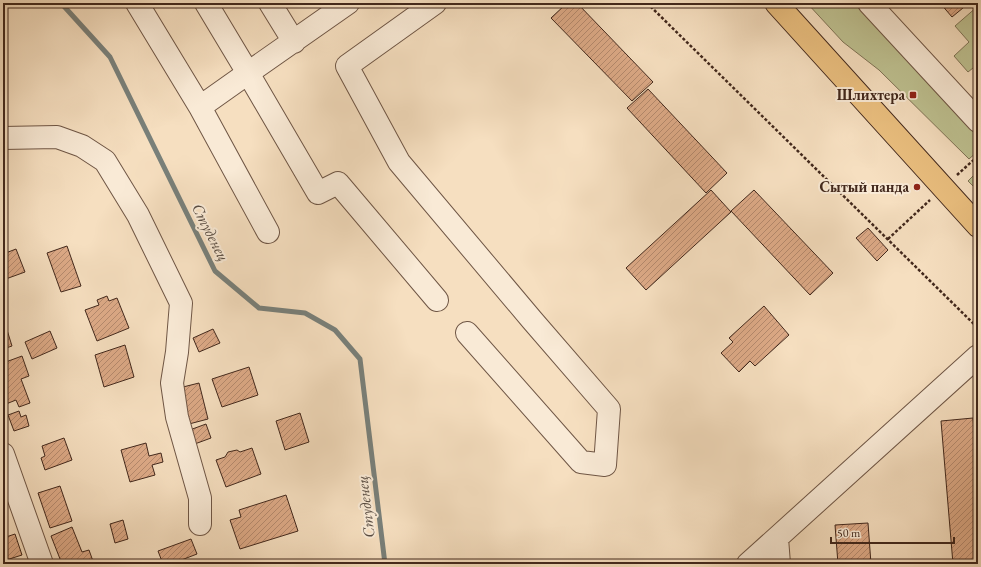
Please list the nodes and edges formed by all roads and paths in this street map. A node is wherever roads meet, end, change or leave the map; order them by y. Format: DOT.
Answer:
graph roads {
  1 [pos="137,3"];
  2 [pos="206,3"];
  3 [pos="270,3"];
  4 [pos="435,3"];
  5 [pos="647,3"];
  6 [pos="776,3"];
  7 [pos="869,3"];
  8 [pos="338,6"];
  9 [pos="294,42"];
  10 [pos="248,73"];
  11 [pos="200,107"];
  12 [pos="978,121"];
  13 [pos="3,138"];
  14 [pos="978,226"];
  15 [pos="268,232"];
  16 [pos="437,300"];
  17 [pos="978,328"];
  18 [pos="467,333"];
  19 [pos="978,356"];
  20 [pos="3,454"];
  21 [pos="200,524"];
  22 [pos="777,538"];
  23 [pos="42,564"];
  24 [pos="748,564"];
  25 [pos="779,564"];
  1 -- 11 [label="street"];
  2 -- 10 [label="street"];
  3 -- 9 [label="street"];
  4 -- 18 [label="street"];
  5 -- 17 [label="path"];
  6 -- 14 [label="main road"];
  7 -- 12 [label="street"];
  8 -- 9 [label="street"];
  9 -- 10 [label="street"];
  10 -- 11 [label="street"];
  10 -- 16 [label="street"];
  11 -- 15 [label="street"];
  13 -- 21 [label="street"];
  19 -- 22 [label="street"];
  20 -- 23 [label="street"];
  22 -- 24 [label="street"];
  22 -- 25 [label="street"];
}
